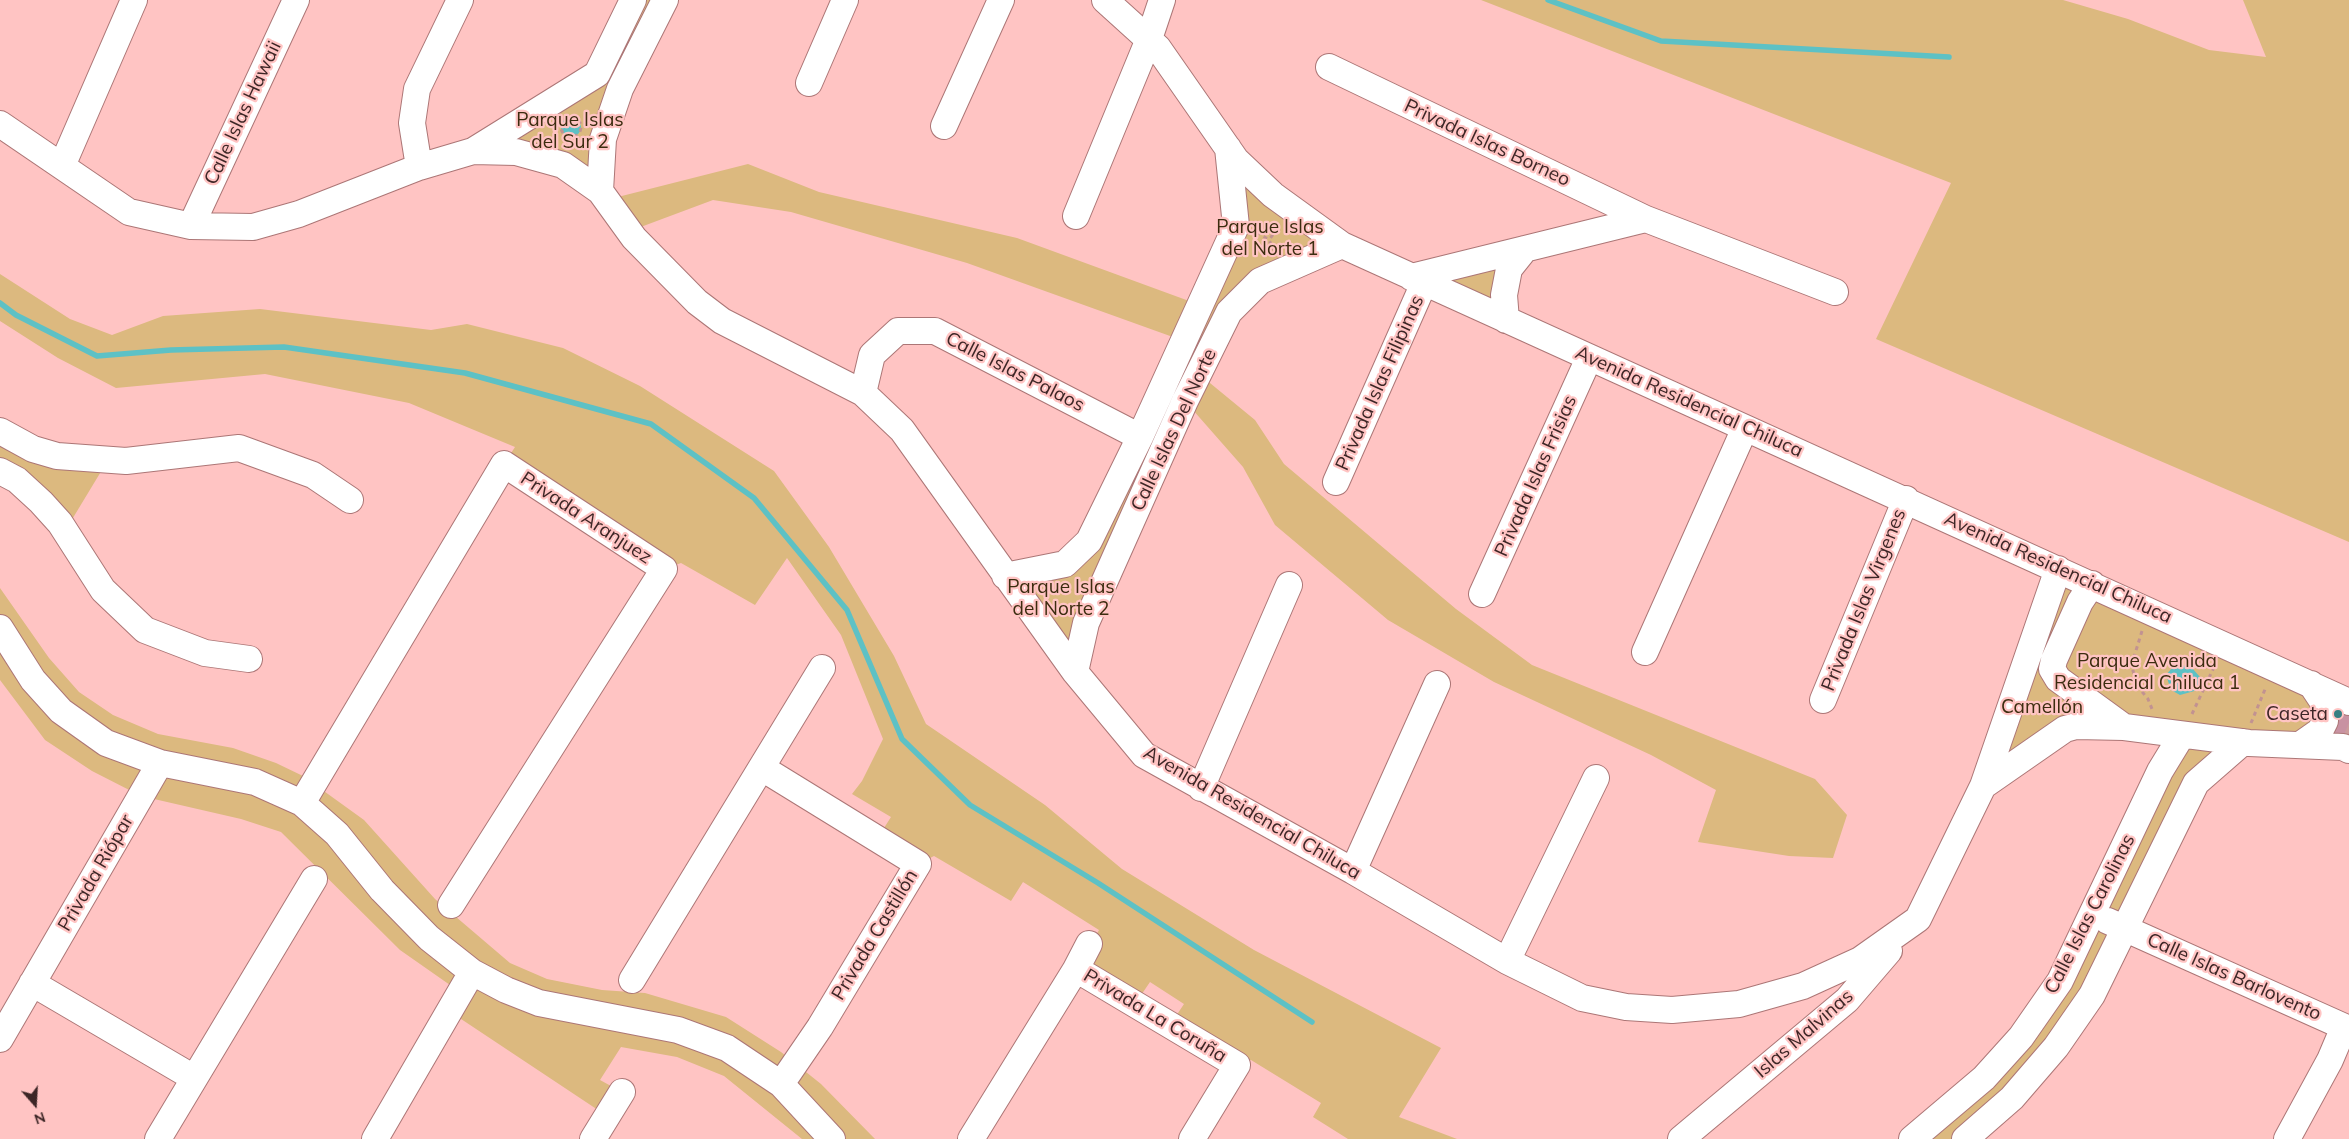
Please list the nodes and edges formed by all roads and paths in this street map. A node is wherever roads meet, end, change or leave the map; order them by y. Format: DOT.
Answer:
graph roads {
  1 [pos="134,0"];
  2 [pos="296,0"];
  3 [pos="460,0"];
  4 [pos="632,0"];
  5 [pos="665,0"];
  6 [pos="845,0"];
  7 [pos="1001,0"];
  8 [pos="1105,0"];
  9 [pos="1162,0"];
  10 [pos="1149,39"];
  11 [pos="1329,68"];
  12 [pos="809,83"];
  13 [pos="0,124"];
  14 [pos="944,126"];
  15 [pos="580,130"];
  16 [pos="1228,148"];
  17 [pos="473,151"];
  18 [pos="62,166"];
  19 [pos="418,166"];
  20 [pos="600,191"];
  21 [pos="1292,209"];
  22 [pos="1076,216"];
  23 [pos="1646,219"];
  24 [pos="191,226"];
  25 [pos="1342,245"];
  26 [pos="1525,249"];
  27 [pos="1284,270"];
  28 [pos="1417,280"];
  29 [pos="1835,292"];
  30 [pos="1506,320"];
  31 [pos="1589,358"];
  32 [pos="864,393"];
  33 [pos="1745,428"];
  34 [pos="0,432"];
  35 [pos="1140,437"];
  36 [pos="33,449"];
  37 [pos="8,476"];
  38 [pos="1336,482"];
  39 [pos="350,500"];
  40 [pos="1906,500"];
  41 [pos="2058,569"];
  42 [pos="1006,576"];
  43 [pos="2092,584"];
  44 [pos="1289,585"];
  45 [pos="1482,594"];
  46 [pos="2152,610"];
  47 [pos="0,628"];
  48 [pos="2224,644"];
  49 [pos="1645,652"];
  50 [pos="249,659"];
  51 [pos="2274,667"];
  52 [pos="822,668"];
  53 [pos="1074,672"];
  54 [pos="1437,684"];
  55 [pos="2311,684"];
  56 [pos="1823,700"];
  57 [pos="2349,702"];
  58 [pos="2135,728"];
  59 [pos="2182,736"];
  60 [pos="2243,742"];
  61 [pos="2300,745"];
  62 [pos="2349,750"];
  63 [pos="160,763"];
  64 [pos="762,768"];
  65 [pos="1596,778"];
  66 [pos="1983,786"];
  67 [pos="1202,788"];
  68 [pos="302,803"];
  69 [pos="1353,871"];
  70 [pos="314,879"];
  71 [pos="451,905"];
  72 [pos="2094,913"];
  73 [pos="1918,919"];
  74 [pos="2123,929"];
  75 [pos="1089,944"];
  76 [pos="1507,961"];
  77 [pos="1076,969"];
  78 [pos="472,972"];
  79 [pos="632,980"];
  80 [pos="32,983"];
  81 [pos="2346,1028"];
  82 [pos="0,1039"];
  83 [pos="194,1078"];
  84 [pos="780,1084"];
  85 [pos="622,1092"];
  86 [pos="158,1139"];
  87 [pos="375,1139"];
  88 [pos="593,1139"];
  89 [pos="832,1139"];
  90 [pos="971,1139"];
  91 [pos="1192,1139"];
  92 [pos="1681,1139"];
  93 [pos="1912,1139"];
  94 [pos="1965,1139"];
  95 [pos="2287,1139"];
  1 -- 18 [label="street"];
  2 -- 24 [label="street, Calle Islas Hawaii"];
  3 -- 19 [label="street"];
  4 -- 17 [label="street"];
  5 -- 20 [label="street"];
  6 -- 12 [label="street"];
  7 -- 14 [label="street"];
  8 -- 10 [label="street, Avenida Residencial Chiluca"];
  9 -- 10 [label="street"];
  10 -- 16 [label="street, Avenida Residencial Chiluca"];
  10 -- 22 [label="street"];
  11 -- 23 [label="street, Privada Islas Borneo"];
  13 -- 18 [label="street, Avenida Residencial Chiluca"];
  15 -- 15 [label="path"];
  16 -- 21 [label="street, Avenida Residencial Chiluca"];
  16 -- 35 [label="street, Calle Islas Del Norte"];
  17 -- 19 [label="street, Avenida Residencial Chiluca"];
  17 -- 20 [label="street, Avenida Residencial Chiluca"];
  18 -- 24 [label="street, Avenida Residencial Chiluca"];
  19 -- 24 [label="street, Avenida Residencial Chiluca"];
  20 -- 32 [label="street, Avenida Residencial Chiluca"];
  21 -- 25 [label="street, Avenida Residencial Chiluca"];
  21 -- 27 [label="path"];
  23 -- 26 [label="street"];
  23 -- 29 [label="street, Privada Islas Borneo"];
  25 -- 27 [label="street, Calle Islas Del Norte"];
  25 -- 28 [label="street, Avenida Residencial Chiluca"];
  26 -- 28 [label="street"];
  26 -- 30 [label="street"];
  27 -- 53 [label="street, Calle Islas Del Norte"];
  28 -- 30 [label="street, Avenida Residencial Chiluca"];
  28 -- 38 [label="street, Privada Islas Filipinas"];
  30 -- 31 [label="street, Avenida Residencial Chiluca"];
  31 -- 33 [label="street, Avenida Residencial Chiluca"];
  31 -- 45 [label="street, Privada Islas Frisias"];
  32 -- 35 [label="street, Calle Islas Palaos"];
  32 -- 42 [label="street, Avenida Residencial Chiluca"];
  33 -- 40 [label="street, Avenida Residencial Chiluca"];
  33 -- 49 [label="street"];
  34 -- 36 [label="street"];
  35 -- 42 [label="street, Calle Islas Del Norte"];
  36 -- 37 [label="street"];
  36 -- 39 [label="street"];
  37 -- 50 [label="street"];
  40 -- 41 [label="street, Avenida Residencial Chiluca"];
  40 -- 56 [label="street, Privada Islas Virgenes"];
  41 -- 43 [label="street, Avenida Residencial Chiluca"];
  41 -- 66 [label="street"];
  42 -- 53 [label="street, Avenida Residencial Chiluca"];
  43 -- 46 [label="street, Avenida Residencial Chiluca"];
  43 -- 58 [label="street"];
  44 -- 67 [label="street"];
  46 -- 48 [label="street, Avenida Residencial Chiluca"];
  46 -- 58 [label="path"];
  47 -- 63 [label="street"];
  48 -- 51 [label="street, Avenida Residencial Chiluca"];
  48 -- 59 [label="path"];
  51 -- 55 [label="street, Avenida Residencial Chiluca"];
  51 -- 60 [label="path"];
  52 -- 64 [label="street"];
  53 -- 67 [label="street, Avenida Residencial Chiluca"];
  54 -- 69 [label="street"];
  55 -- 57 [label="street, Avenida Residencial Chiluca"];
  55 -- 61 [label="street"];
  58 -- 59 [label="street, Avenida Residencial Chiluca"];
  58 -- 66 [label="street, Avenida Residencial Chiluca"];
  59 -- 60 [label="street, Avenida Residencial Chiluca"];
  59 -- 72 [label="street, Calle Islas Carolinas"];
  60 -- 61 [label="street, Avenida Residencial Chiluca"];
  60 -- 74 [label="street, Calle Islas Carolinas"];
  61 -- 62 [label="street, Avenida Residencial Chiluca"];
  63 -- 68 [label="street"];
  63 -- 80 [label="street, Privada Riópar"];
  64 -- 79 [label="street"];
  64 -- 84 [label="street, Privada Castillón"];
  65 -- 76 [label="street"];
  66 -- 73 [label="street, Avenida Residencial Chiluca"];
  67 -- 69 [label="street, Avenida Residencial Chiluca"];
  68 -- 71 [label="street, Privada Aranjuez"];
  68 -- 78 [label="street"];
  69 -- 76 [label="street, Avenida Residencial Chiluca"];
  70 -- 83 [label="street"];
  72 -- 74 [label="street, Calle Islas Barlovento"];
  72 -- 93 [label="street, Calle Islas Carolinas"];
  73 -- 76 [label="street, Avenida Residencial Chiluca"];
  73 -- 92 [label="street, Islas Malvinas"];
  74 -- 81 [label="street, Calle Islas Barlovento"];
  74 -- 94 [label="street, Calle Islas Carolinas"];
  75 -- 77 [label="street, Privada La Coruña"];
  77 -- 90 [label="street, Privada La Coruña"];
  77 -- 91 [label="street, Privada La Coruña"];
  78 -- 84 [label="street"];
  78 -- 87 [label="street"];
  80 -- 82 [label="street, Privada Riópar"];
  80 -- 83 [label="street"];
  81 -- 95 [label="street, Calle Islas Barlovento"];
  83 -- 86 [label="street"];
  84 -- 89 [label="street"];
  85 -- 88 [label="street"];
}
